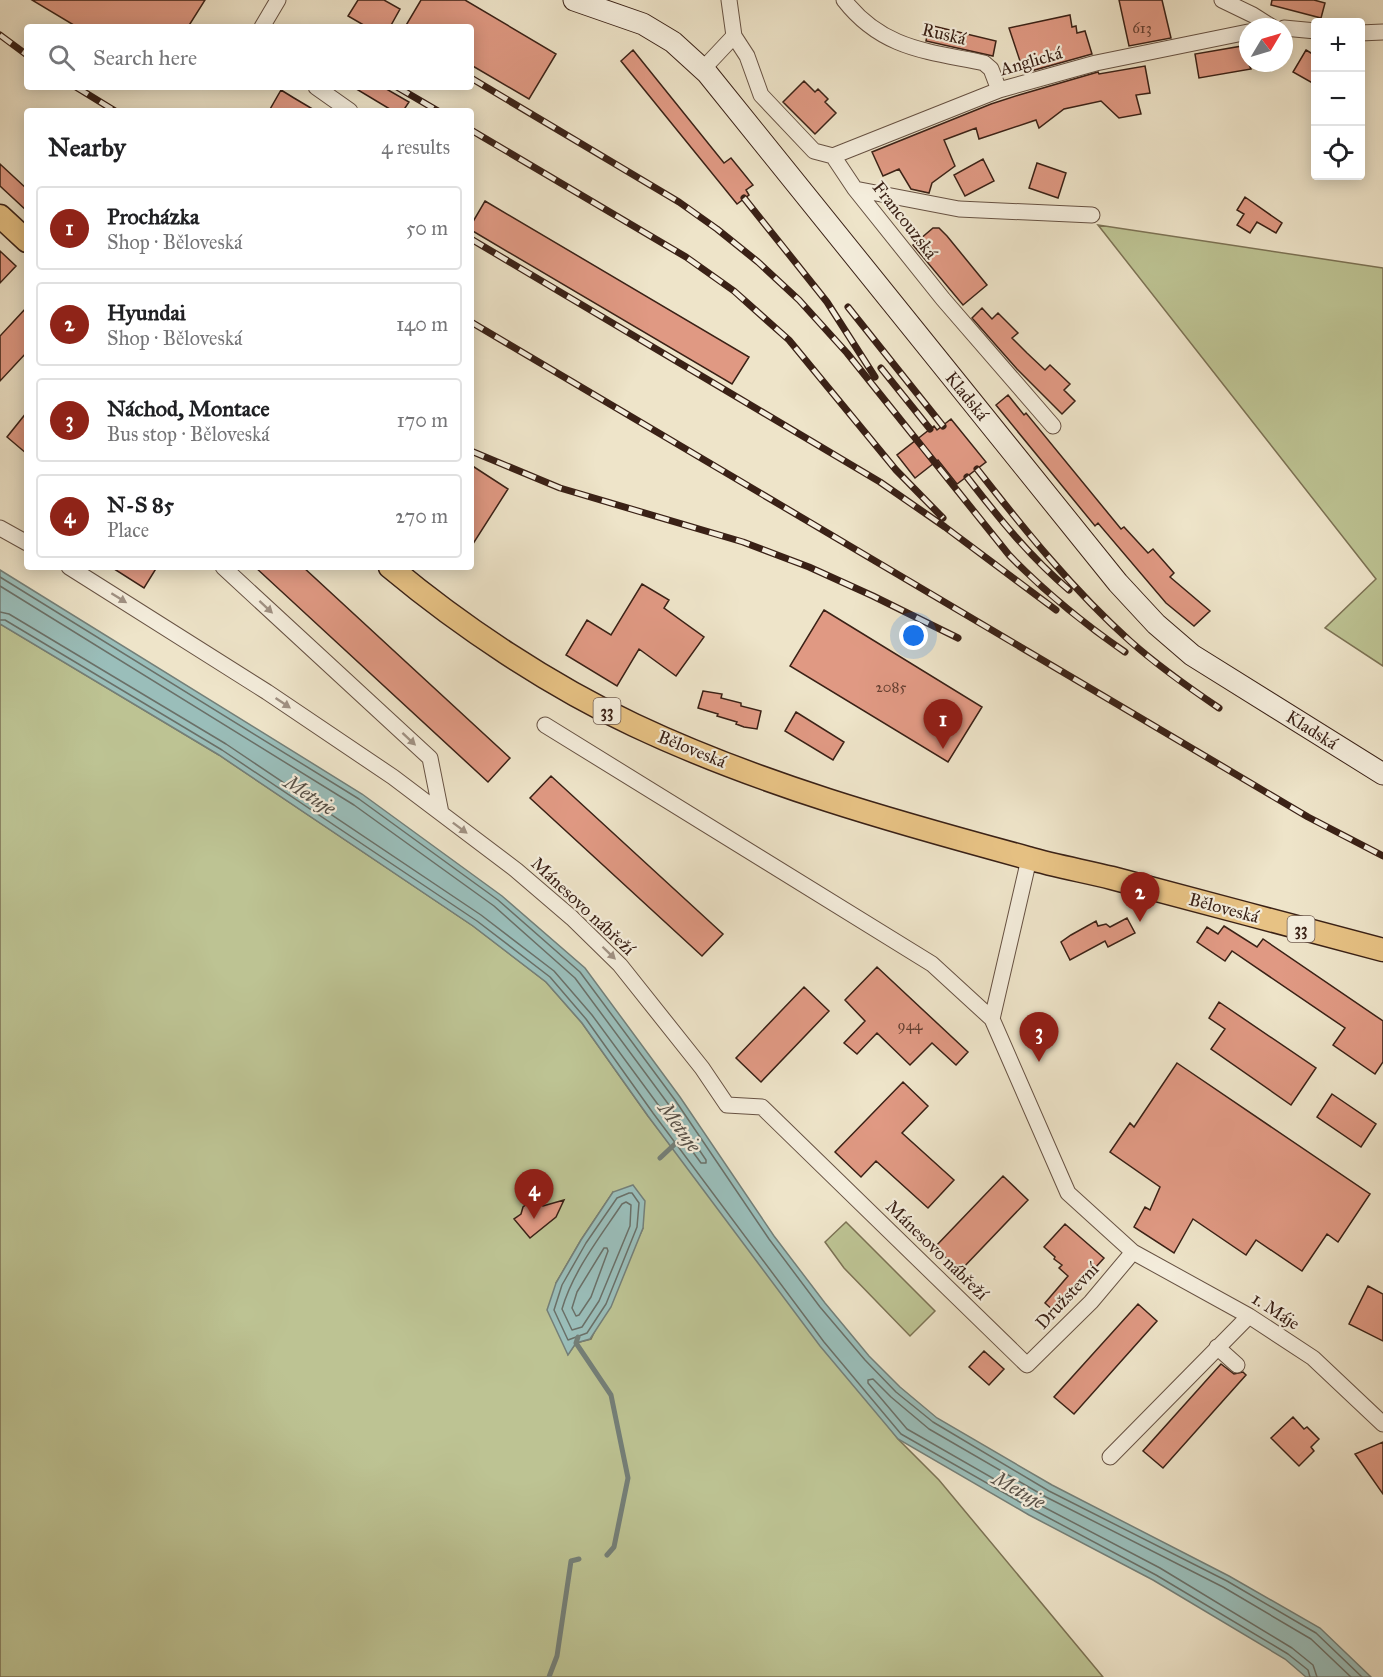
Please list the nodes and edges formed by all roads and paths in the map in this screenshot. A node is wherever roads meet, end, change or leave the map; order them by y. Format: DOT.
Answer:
graph roads {
  1 [pos="278,0"];
  2 [pos="574,0"];
  3 [pos="729,0"];
  4 [pos="844,0"];
  5 [pos="1221,0"];
  6 [pos="1258,18"];
  7 [pos="264,24"];
  8 [pos="1293,29"];
  9 [pos="1311,31"];
  10 [pos="1383,32"];
  11 [pos="1365,33"];
  12 [pos="1239,34"];
  13 [pos="734,36"];
  14 [pos="702,69"];
  15 [pos="320,90"];
  16 [pos="999,90"];
  17 [pos="346,108"];
  18 [pos="833,156"];
  19 [pos="855,189"];
  20 [pos="1092,215"];
  21 [pos="0,216"];
  22 [pos="24,238"];
  23 [pos="1053,426"];
  24 [pos="0,528"];
  25 [pos="24,541"];
  26 [pos="78,570"];
  27 [pos="226,570"];
  28 [pos="394,570"];
  29 [pos="545,725"];
  30 [pos="1383,774"];
  31 [pos="441,813"];
  32 [pos="1029,859"];
  33 [pos="1383,950"];
  34 [pos="992,1019"];
  35 [pos="1133,1252"];
  36 [pos="1249,1316"];
  37 [pos="1217,1347"];
  38 [pos="1027,1365"];
  39 [pos="1237,1365"];
  40 [pos="1383,1424"];
  41 [pos="1110,1457"];
  1 -- 7 [label="street"];
  2 -- 14 [label="main road, Kladská"];
  3 -- 13 [label="street"];
  4 -- 16 [label="street, Ruská"];
  5 -- 6 [label="street"];
  8 -- 9 [label="street"];
  10 -- 11 [label="street"];
  12 -- 16 [label="street, Anglická"];
  13 -- 14 [label="street"];
  13 -- 18 [label="street"];
  14 -- 30 [label="main road, Kladská"];
  15 -- 17 [label="street"];
  16 -- 18 [label="street, Anglická"];
  18 -- 19 [label="street"];
  19 -- 20 [label="street, Francouzská"];
  19 -- 23 [label="street, Francouzská"];
  21 -- 22 [label="main road"];
  24 -- 25 [label="street"];
  26 -- 31 [label="street, Mánesovo nábřeží, one-way"];
  27 -- 31 [label="street, one-way"];
  28 -- 32 [label="main road, Běloveská / 33"];
  29 -- 34 [label="street"];
  31 -- 38 [label="street, Mánesovo nábřeží, one-way"];
  32 -- 33 [label="main road, Běloveská / 33"];
  32 -- 34 [label="street"];
  34 -- 35 [label="street"];
  35 -- 36 [label="street, 1. Máje"];
  35 -- 38 [label="street, Družstevní"];
  36 -- 37 [label="street"];
  36 -- 40 [label="street, 1. Máje"];
  37 -- 39 [label="street"];
  37 -- 41 [label="street"];
}
